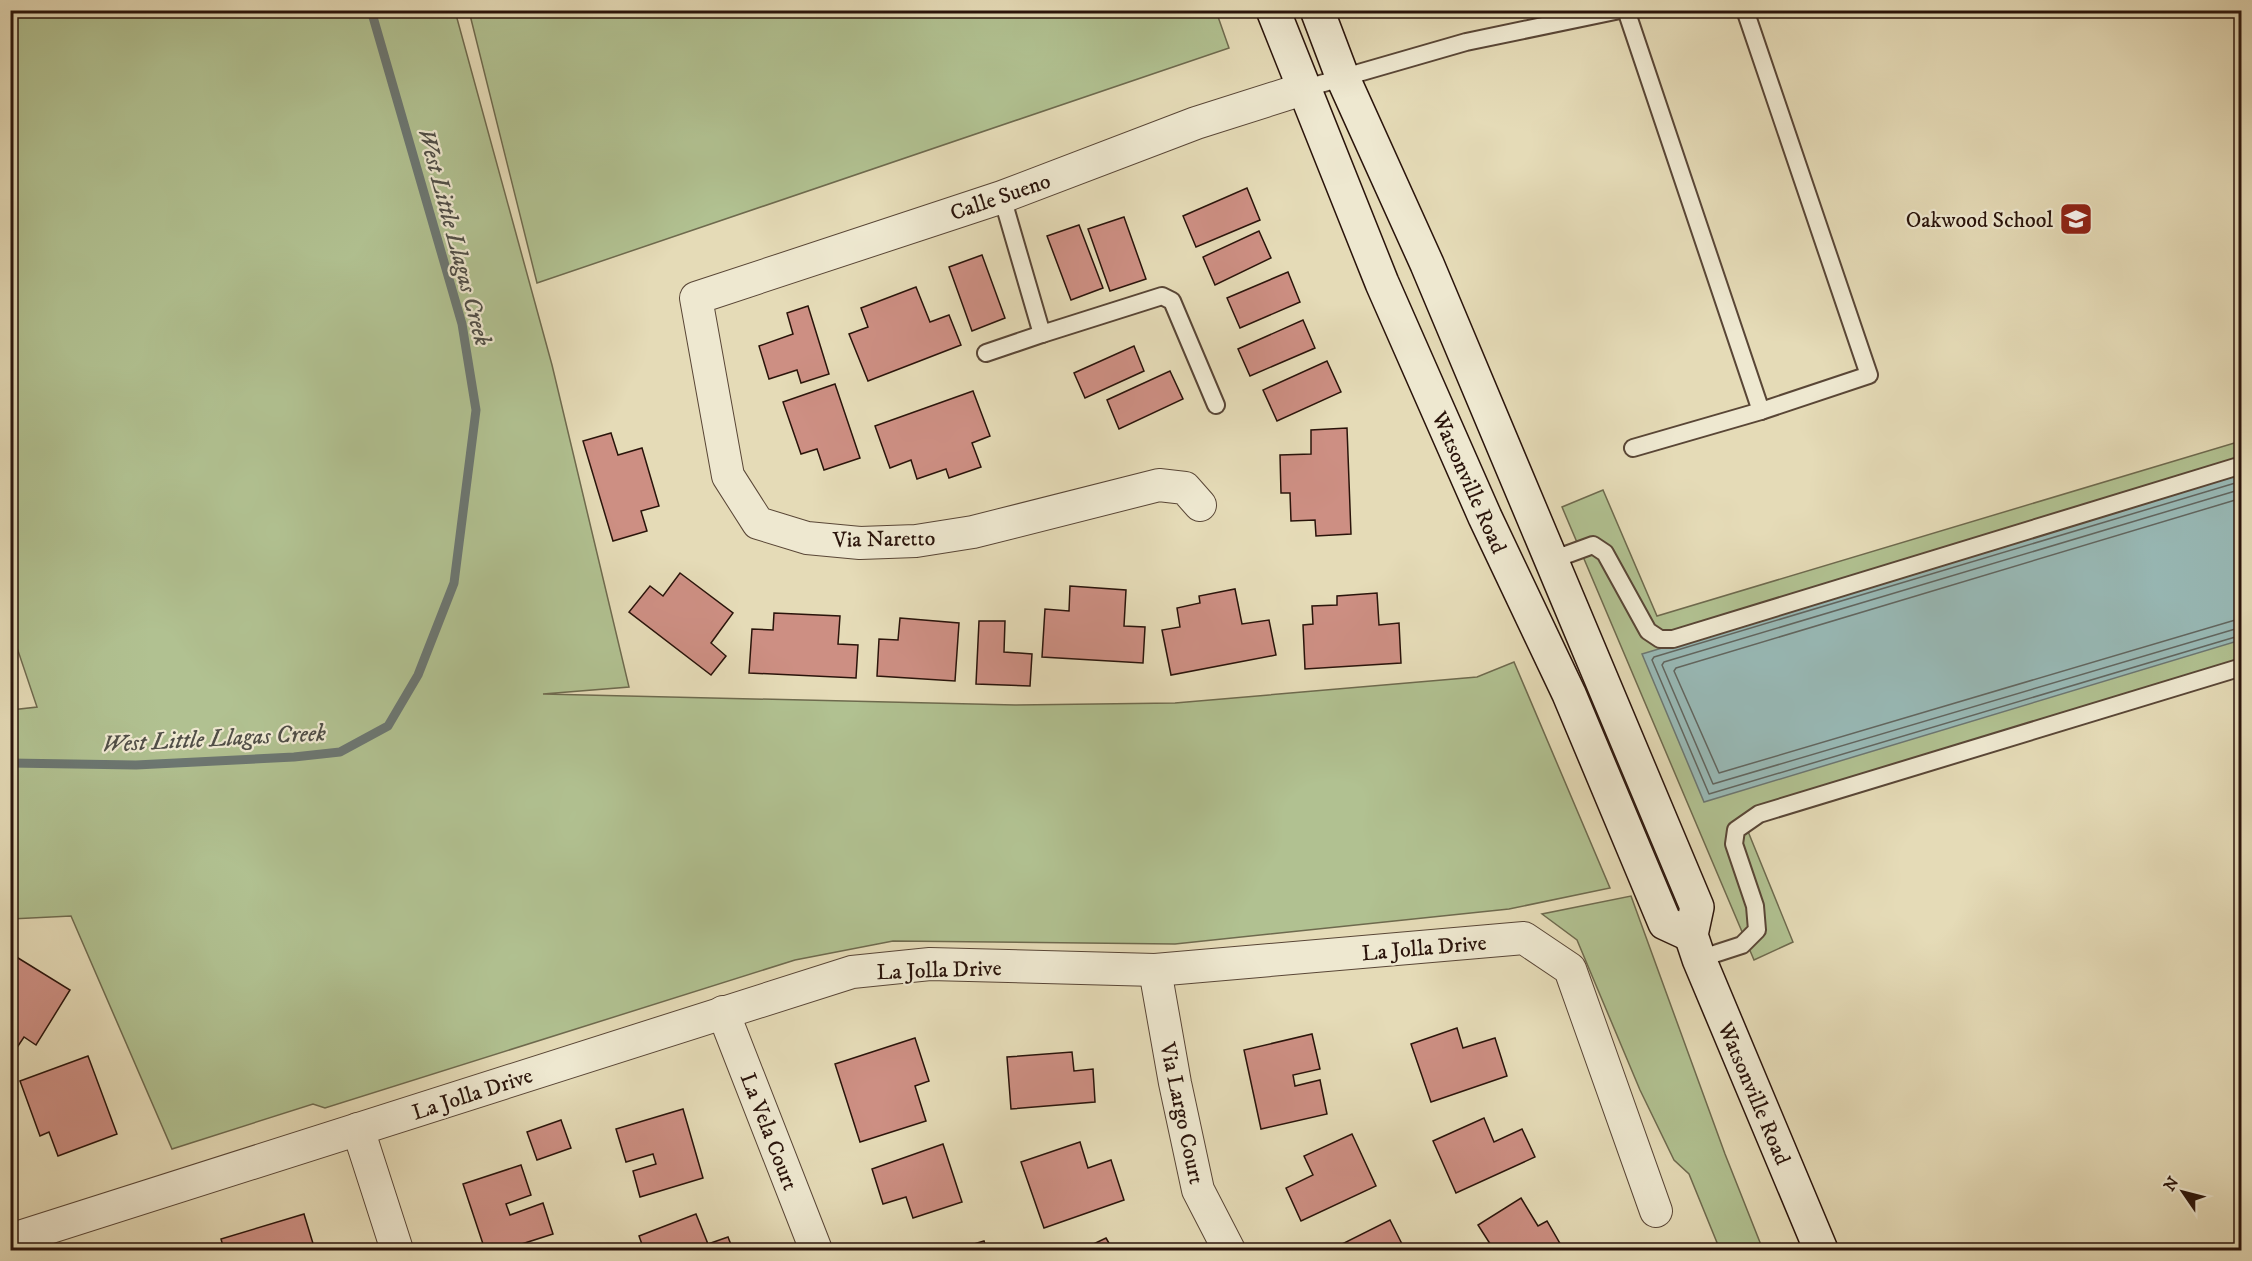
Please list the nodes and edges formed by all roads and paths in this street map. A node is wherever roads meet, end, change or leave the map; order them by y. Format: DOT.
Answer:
graph roads {
  1 [pos="1273,10"];
  2 [pos="1317,10"];
  3 [pos="1620,10"];
  4 [pos="1626,10"];
  5 [pos="1745,10"];
  6 [pos="1342,76"];
  7 [pos="1303,89"];
  8 [pos="1002,197"];
  9 [pos="696,298"];
  10 [pos="1042,334"];
  11 [pos="986,353"];
  12 [pos="1216,405"];
  13 [pos="1761,411"];
  14 [pos="1633,448"];
  15 [pos="2241,465"];
  16 [pos="1200,505"];
  17 [pos="1552,560"];
  18 [pos="2241,667"];
  19 [pos="1695,947"];
  20 [pos="1155,970"];
  21 [pos="723,1012"];
  22 [pos="358,1129"];
  23 [pos="1656,1211"];
  24 [pos="10,1240"];
  25 [pos="398,1251"];
  26 [pos="816,1251"];
  27 [pos="1228,1251"];
  28 [pos="1821,1251"];
  1 -- 7 [label="main road, Watsonville Road"];
  2 -- 6 [label="main road, Watsonville Road"];
  3 -- 6 [label="lane"];
  4 -- 13 [label="lane"];
  5 -- 13 [label="lane"];
  6 -- 7 [label="lane"];
  6 -- 17 [label="main road, Watsonville Road"];
  7 -- 8 [label="street, Calle Sueno"];
  7 -- 19 [label="main road, Watsonville Road"];
  8 -- 9 [label="street, Calle Sueno"];
  8 -- 10 [label="lane"];
  9 -- 16 [label="street, Via Naretto"];
  10 -- 11 [label="lane"];
  10 -- 12 [label="lane"];
  13 -- 14 [label="lane"];
  15 -- 17 [label="lane"];
  17 -- 19 [label="main road, Watsonville Road"];
  18 -- 19 [label="lane"];
  19 -- 28 [label="main road, Watsonville Road"];
  20 -- 21 [label="street, La Jolla Drive"];
  20 -- 23 [label="street, La Jolla Drive"];
  20 -- 27 [label="street, Via Largo Court"];
  21 -- 22 [label="street, La Jolla Drive"];
  21 -- 26 [label="street, La Vela Court"];
  22 -- 24 [label="street, La Jolla Drive"];
  22 -- 25 [label="street"];
}
